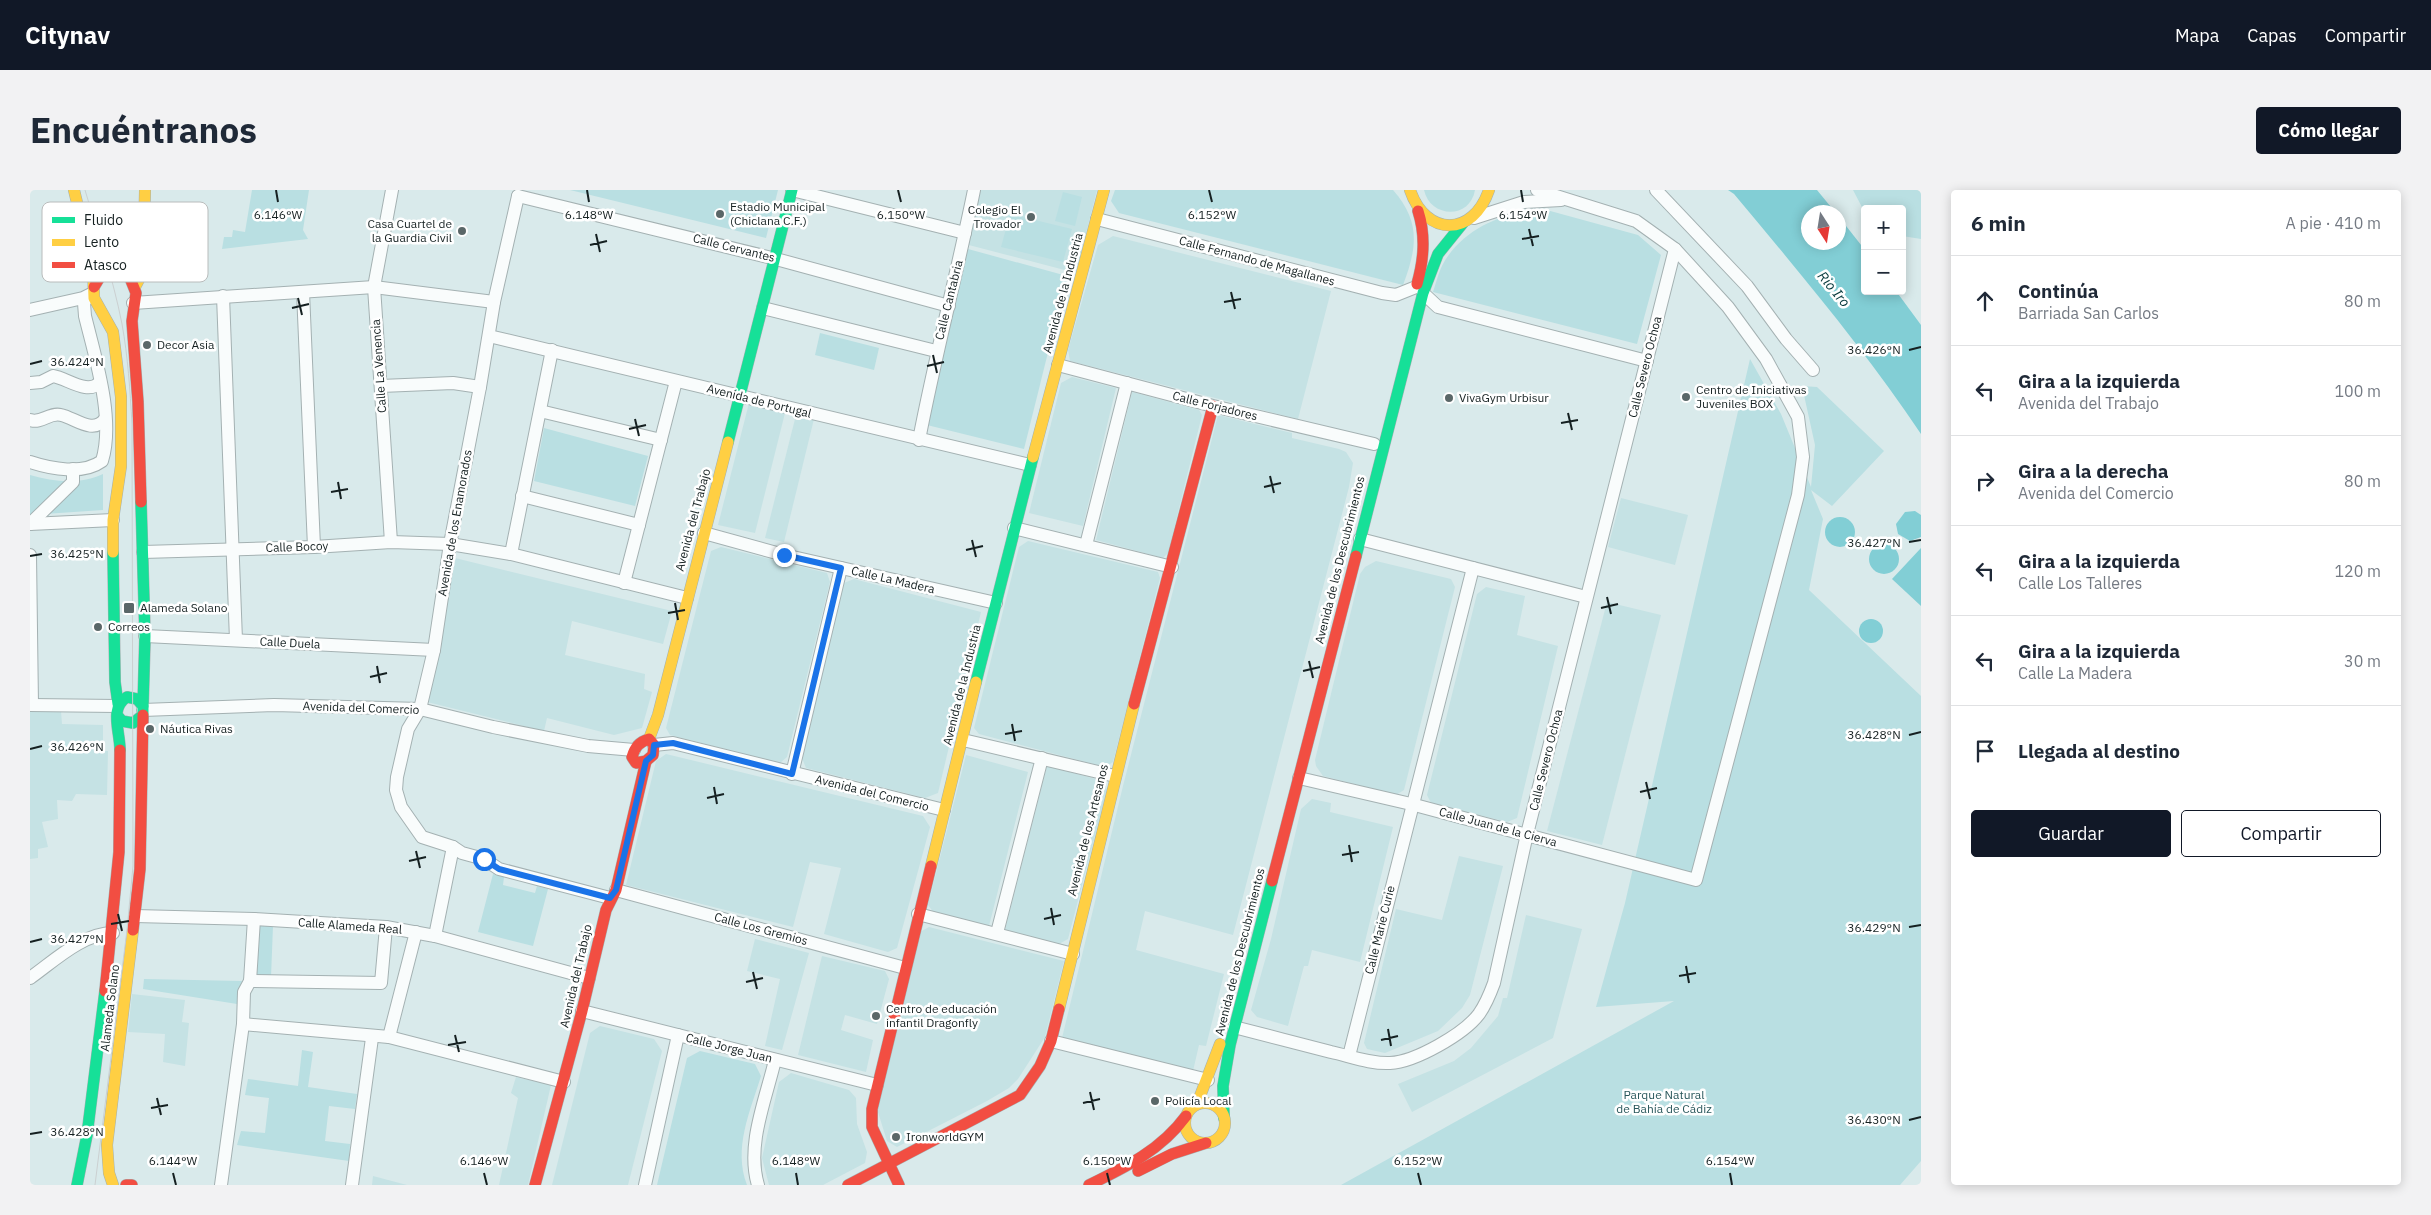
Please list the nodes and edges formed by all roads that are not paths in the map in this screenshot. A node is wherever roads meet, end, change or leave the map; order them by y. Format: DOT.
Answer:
graph roads {
  1 [pos="392,190"];
  2 [pos="792,190"];
  3 [pos="974,190"];
  4 [pos="1104,190"];
  5 [pos="1489,190"];
  6 [pos="1537,190"];
  7 [pos="1656,190"];
  8 [pos="1409,192"];
  9 [pos="515,193"];
  10 [pos="1564,199"];
  11 [pos="1418,211"];
  12 [pos="1097,219"];
  13 [pos="1467,221"];
  14 [pos="965,233"];
  15 [pos="1675,249"];
  16 [pos="776,259"];
  17 [pos="92,282"];
  18 [pos="97,282"];
  19 [pos="133,282"];
  20 [pos="138,282"];
  21 [pos="136,287"];
  22 [pos="374,287"];
  23 [pos="1419,290"];
  24 [pos="92,292"];
  25 [pos="303,292"];
  26 [pos="223,296"];
  27 [pos="494,302"];
  28 [pos="133,304"];
  29 [pos="949,306"];
  30 [pos="99,308"];
  31 [pos="764,308"];
  32 [pos="30,310"];
  33 [pos="490,336"];
  34 [pos="552,350"];
  35 [pos="936,351"];
  36 [pos="1646,361"];
  37 [pos="1058,365"];
  38 [pos="1813,370"];
  39 [pos="676,381"];
  40 [pos="100,382"];
  41 [pos="30,383"];
  42 [pos="1127,383"];
  43 [pos="381,386"];
  44 [pos="480,387"];
  45 [pos="740,396"];
  46 [pos="1213,406"];
  47 [pos="540,411"];
  48 [pos="105,419"];
  49 [pos="30,420"];
  50 [pos="661,440"];
  51 [pos="919,440"];
  52 [pos="1374,444"];
  53 [pos="30,462"];
  54 [pos="1030,465"];
  55 [pos="73,469"];
  56 [pos="522,496"];
  57 [pos="113,520"];
  58 [pos="30,524"];
  59 [pos="639,525"];
  60 [pos="1014,528"];
  61 [pos="704,533"];
  62 [pos="1360,539"];
  63 [pos="391,542"];
  64 [pos="450,544"];
  65 [pos="1086,545"];
  66 [pos="314,547"];
  67 [pos="234,550"];
  68 [pos="143,552"];
  69 [pos="511,554"];
  70 [pos="30,555"];
  71 [pos="1172,567"];
  72 [pos="841,568"];
  73 [pos="1473,568"];
  74 [pos="624,584"];
  75 [pos="1586,597"];
  76 [pos="686,598"];
  77 [pos="996,603"];
  78 [pos="31,629"];
  79 [pos="145,636"];
  80 [pos="236,640"];
  81 [pos="434,650"];
  82 [pos="31,705"];
  83 [pos="117,708"];
  84 [pos="420,709"];
  85 [pos="143,710"];
  86 [pos="963,740"];
  87 [pos="652,742"];
  88 [pos="634,750"];
  89 [pos="1042,758"];
  90 [pos="643,762"];
  91 [pos="792,774"];
  92 [pos="1115,776"];
  93 [pos="1298,778"];
  94 [pos="1411,804"];
  95 [pos="944,810"];
  96 [pos="1527,834"];
  97 [pos="453,847"];
  98 [pos="613,894"];
  99 [pos="918,914"];
  100 [pos="135,916"];
  101 [pos="254,919"];
  102 [pos="386,927"];
  103 [pos="416,932"];
  104 [pos="113,933"];
  105 [pos="997,933"];
  106 [pos="435,936"];
  107 [pos="1073,954"];
  108 [pos="905,968"];
  109 [pos="30,978"];
  110 [pos="589,978"];
  111 [pos="250,981"];
  112 [pos="582,1011"];
  113 [pos="243,1024"];
  114 [pos="1234,1027"];
  115 [pos="678,1035"];
  116 [pos="372,1038"];
  117 [pos="389,1038"];
  118 [pos="1051,1041"];
  119 [pos="1349,1056"];
  120 [pos="776,1060"];
  121 [pos="1208,1080"];
  122 [pos="564,1082"];
  123 [pos="877,1085"];
  124 [pos="1197,1104"];
  125 [pos="1186,1116"];
  126 [pos="1224,1118"];
  127 [pos="1206,1142"];
  128 [pos="888,1163"];
  129 [pos="77,1185"];
  130 [pos="113,1185"];
  131 [pos="126,1185"];
  132 [pos="132,1185"];
  133 [pos="221,1185"];
  134 [pos="352,1185"];
  135 [pos="535,1185"];
  136 [pos="645,1185"];
  137 [pos="758,1185"];
  138 [pos="848,1185"];
  139 [pos="899,1185"];
  140 [pos="1089,1185"];
  141 [pos="1111,1185"];
  1 -- 22 [label="street, Calle La Venencia"];
  2 -- 14 [label="street"];
  2 -- 16 [label="main road, Avenida del Trabajo"];
  3 -- 14 [label="street, Calle Cantabria"];
  4 -- 12 [label="main road, Avenida de la Industria"];
  5 -- 13 [label="main road, Avenida de los Descubrimientos"];
  6 -- 10 [label="street"];
  7 -- 38 [label="street"];
  8 -- 11 [label="main road, Avenida de los Descubrimientos"];
  9 -- 16 [label="street, Calle Cervantes"];
  9 -- 27 [label="street, Avenida de los Enamorados"];
  10 -- 13 [label="street"];
  10 -- 15 [label="street"];
  11 -- 13 [label="main road"];
  11 -- 23 [label="main road, Avenida de los Descubrimientos"];
  12 -- 23 [label="street, Calle Fernando de Magallanes"];
  12 -- 37 [label="main road, Avenida de la Industria"];
  13 -- 23 [label="main road, Avenida de los Descubrimientos"];
  14 -- 29 [label="street, Calle Cantabria"];
  15 -- 36 [label="street, Calle Severo Ochoa"];
  15 -- 96 [label="street, Calle Juan de la Cierva"];
  16 -- 29 [label="street, Calle Cervantes"];
  16 -- 31 [label="main road, Avenida del Trabajo"];
  17 -- 24 [label="main road, Alameda Solano"];
  18 -- 24 [label="main road"];
  19 -- 21 [label="main road"];
  20 -- 21 [label="main road, Alameda Solano"];
  21 -- 28 [label="main road, Alameda Solano"];
  22 -- 25 [label="street"];
  22 -- 27 [label="street"];
  22 -- 43 [label="street, Calle La Venencia"];
  23 -- 36 [label="street"];
  23 -- 52 [label="main road, Avenida de los Descubrimientos"];
  23 -- 62 [label="main road, Avenida de los Descubrimientos"];
  24 -- 30 [label="main road, Alameda Solano"];
  24 -- 32 [label="street"];
  24 -- 40 [label="street"];
  25 -- 26 [label="street"];
  25 -- 66 [label="street"];
  26 -- 28 [label="street"];
  26 -- 67 [label="street"];
  27 -- 33 [label="street, Avenida de los Enamorados"];
  28 -- 30 [label="main road"];
  28 -- 68 [label="main road, Alameda Solano"];
  29 -- 35 [label="street, Calle Cantabria"];
  30 -- 57 [label="main road, Alameda Solano"];
  31 -- 35 [label="street"];
  31 -- 45 [label="main road, Avenida del Trabajo"];
  33 -- 34 [label="street, Avenida de Portugal"];
  33 -- 44 [label="street, Avenida de los Enamorados"];
  34 -- 39 [label="street, Avenida de Portugal"];
  34 -- 47 [label="street"];
  35 -- 51 [label="street, Calle Cantabria"];
  36 -- 75 [label="street, Calle Severo Ochoa"];
  37 -- 42 [label="street, Calle Forjadores"];
  37 -- 54 [label="main road, Avenida de la Industria"];
  39 -- 45 [label="street, Avenida de Portugal"];
  39 -- 50 [label="street"];
  40 -- 41 [label="street"];
  40 -- 48 [label="street"];
  42 -- 46 [label="street, Calle Forjadores"];
  42 -- 65 [label="street"];
  43 -- 44 [label="street"];
  43 -- 63 [label="street, Calle La Venencia"];
  44 -- 64 [label="street, Avenida de los Enamorados"];
  45 -- 51 [label="street, Avenida de Portugal"];
  45 -- 61 [label="main road, Avenida del Trabajo"];
  46 -- 52 [label="street, Calle Forjadores"];
  46 -- 71 [label="main road, Avenida de los Artesanos"];
  47 -- 50 [label="street"];
  47 -- 56 [label="street"];
  48 -- 49 [label="street"];
  48 -- 55 [label="street"];
  50 -- 59 [label="street"];
  51 -- 54 [label="street, Avenida de Portugal"];
  52 -- 121 [label="main road, Avenida de los Descubrimientos"];
  53 -- 55 [label="street"];
  54 -- 60 [label="main road, Avenida de la Industria"];
  55 -- 58 [label="street"];
  56 -- 59 [label="street"];
  56 -- 69 [label="street"];
  57 -- 58 [label="street"];
  57 -- 83 [label="main road, Alameda Solano"];
  59 -- 74 [label="street"];
  60 -- 65 [label="street"];
  60 -- 77 [label="main road, Avenida de la Industria"];
  61 -- 72 [label="street, Calle La Madera"];
  61 -- 76 [label="main road, Avenida del Trabajo"];
  62 -- 73 [label="street"];
  62 -- 93 [label="main road, Avenida de los Descubrimientos"];
  63 -- 64 [label="street, Calle Bocoy"];
  63 -- 66 [label="street, Calle Bocoy"];
  64 -- 69 [label="street, Calle Bocoy"];
  64 -- 81 [label="street, Avenida de los Enamorados"];
  65 -- 71 [label="street"];
  66 -- 67 [label="street, Calle Bocoy"];
  67 -- 68 [label="street, Calle Bocoy"];
  67 -- 80 [label="street"];
  68 -- 79 [label="main road, Alameda Solano"];
  69 -- 74 [label="street, Calle Bocoy"];
  70 -- 78 [label="street"];
  71 -- 92 [label="main road, Avenida de los Artesanos"];
  72 -- 77 [label="street, Calle La Madera"];
  72 -- 91 [label="street"];
  73 -- 75 [label="street"];
  73 -- 94 [label="street, Calle Marie Curie"];
  74 -- 76 [label="street, Calle Bocoy"];
  75 -- 96 [label="street, Calle Severo Ochoa"];
  76 -- 87 [label="main road, Avenida del Trabajo"];
  77 -- 86 [label="main road, Avenida de la Industria"];
  78 -- 82 [label="street"];
  79 -- 80 [label="street, Calle Duela"];
  79 -- 85 [label="main road, Alameda Solano"];
  80 -- 81 [label="street, Calle Duela"];
  81 -- 84 [label="street, Avenida de los Enamorados"];
  82 -- 83 [label="street"];
  83 -- 85 [label="main road"];
  83 -- 85 [label="main road"];
  83 -- 104 [label="main road, Alameda Solano"];
  84 -- 85 [label="street, Avenida del Comercio"];
  84 -- 88 [label="street, Avenida del Comercio"];
  84 -- 97 [label="street, Avenida de los Enamorados"];
  85 -- 100 [label="main road, Alameda Solano"];
  86 -- 89 [label="street"];
  86 -- 95 [label="main road, Avenida de la Industria"];
  87 -- 88 [label="main road"];
  87 -- 90 [label="main road, Avenida del Trabajo"];
  87 -- 91 [label="street, Avenida del Comercio"];
  88 -- 90 [label="main road"];
  89 -- 92 [label="street"];
  89 -- 105 [label="street"];
  90 -- 98 [label="main road, Avenida del Trabajo"];
  91 -- 95 [label="street, Avenida del Comercio"];
  92 -- 107 [label="main road, Avenida de los Artesanos"];
  93 -- 94 [label="street, Calle Juan de la Cierva"];
  93 -- 114 [label="main road, Avenida de los Descubrimientos"];
  94 -- 96 [label="street, Calle Juan de la Cierva"];
  94 -- 119 [label="street, Calle Marie Curie"];
  95 -- 99 [label="main road, Avenida de la Industria"];
  96 -- 119 [label="street, Calle Severo Ochoa"];
  97 -- 98 [label="street, Calle Los Gremios"];
  97 -- 106 [label="street"];
  98 -- 108 [label="street, Calle Los Gremios"];
  98 -- 110 [label="main road, Avenida del Trabajo"];
  99 -- 105 [label="street"];
  99 -- 108 [label="main road, Avenida de la Industria"];
  100 -- 101 [label="street, Calle Alameda Real"];
  100 -- 130 [label="main road, Alameda Solano"];
  101 -- 102 [label="street, Calle Alameda Real"];
  101 -- 111 [label="street"];
  102 -- 103 [label="street, Calle Alameda Real"];
  102 -- 111 [label="street"];
  103 -- 106 [label="street, Calle Alameda Real"];
  103 -- 117 [label="street"];
  104 -- 109 [label="street"];
  104 -- 129 [label="main road, Alameda Solano"];
  105 -- 107 [label="street"];
  106 -- 110 [label="street, Calle Alameda Real"];
  107 -- 118 [label="main road, Avenida de los Artesanos"];
  108 -- 123 [label="main road, Avenida de la Industria"];
  110 -- 112 [label="main road, Avenida del Trabajo"];
  111 -- 113 [label="street"];
  112 -- 115 [label="street, Calle Jorge Juan"];
  112 -- 122 [label="main road, Avenida del Trabajo"];
  113 -- 116 [label="street"];
  113 -- 133 [label="street"];
  114 -- 119 [label="street, Calle Severo Ochoa"];
  114 -- 126 [label="main road, Avenida de los Descubrimientos"];
  115 -- 120 [label="street, Calle Jorge Juan"];
  115 -- 136 [label="street"];
  116 -- 117 [label="street"];
  116 -- 134 [label="street"];
  117 -- 122 [label="street"];
  118 -- 121 [label="street"];
  118 -- 128 [label="main road, Avenida de los Artesanos"];
  120 -- 123 [label="street, Calle Jorge Juan"];
  120 -- 137 [label="street"];
  121 -- 124 [label="main road, Avenida de los Descubrimientos"];
  122 -- 135 [label="main road, Avenida del Trabajo"];
  123 -- 128 [label="main road, Avenida de la Industria"];
  124 -- 125 [label="main road"];
  124 -- 126 [label="main road"];
  125 -- 127 [label="main road"];
  125 -- 140 [label="main road"];
  126 -- 127 [label="main road"];
  127 -- 141 [label="main road"];
  128 -- 138 [label="main road, Avenida de los Artesanos"];
  128 -- 139 [label="main road, Avenida de la Industria"];
  131 -- 132 [label="main road"];
}
